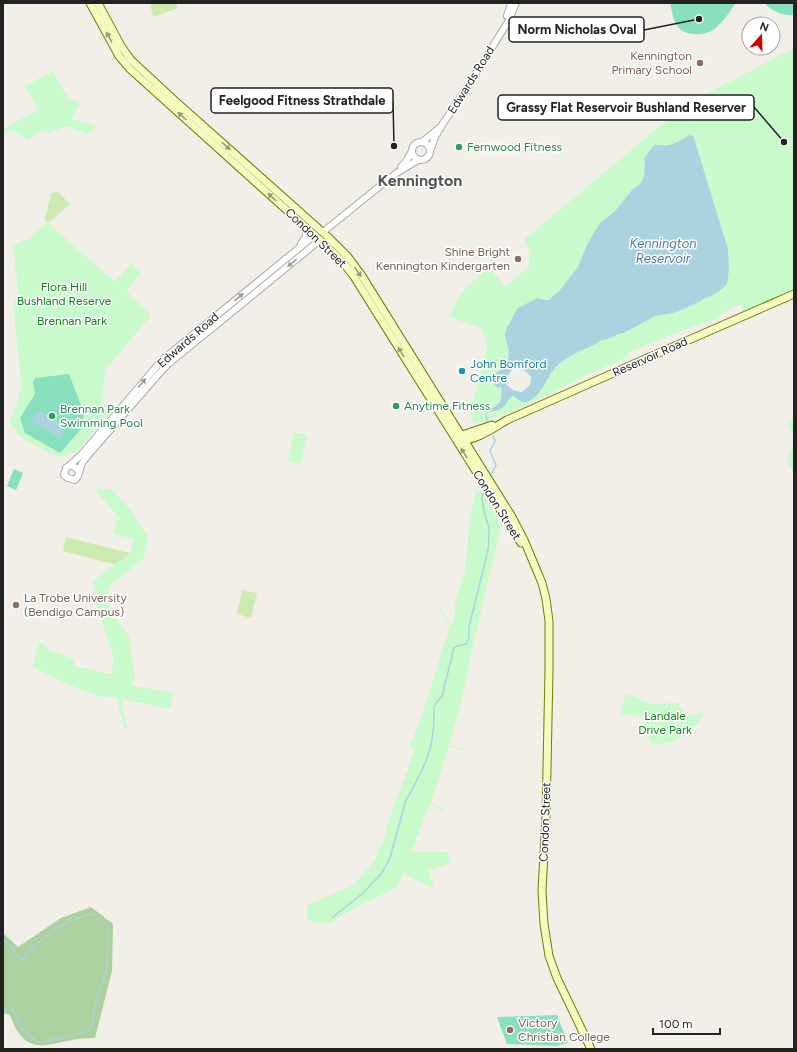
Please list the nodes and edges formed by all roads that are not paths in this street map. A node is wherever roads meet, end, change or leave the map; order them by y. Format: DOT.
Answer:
graph roads {
  1 [pos="90,3"];
  2 [pos="98,3"];
  3 [pos="512,3"];
  4 [pos="516,3"];
  5 [pos="500,34"];
  6 [pos="171,101"];
  7 [pos="442,125"];
  8 [pos="422,142"];
  9 [pos="412,151"];
  10 [pos="430,151"];
  11 [pos="418,160"];
  12 [pos="250,168"];
  13 [pos="395,174"];
  14 [pos="261,187"];
  15 [pos="306,227"];
  16 [pos="323,232"];
  17 [pos="317,237"];
  18 [pos="298,249"];
  19 [pos="794,294"];
  20 [pos="425,384"];
  21 [pos="460,438"];
  22 [pos="70,465"];
  23 [pos="79,472"];
  24 [pos="545,931"];
  25 [pos="591,1049"];
  26 [pos="596,1049"];
  6 -- 1 [label="main road, Condon Street, one-way"];
  2 -- 6 [label="main road, Condon Street"];
  3 -- 5 [label="street, Edwards Road"];
  4 -- 5 [label="street, Edwards Road"];
  5 -- 7 [label="street, Edwards Road"];
  6 -- 12 [label="main road, Condon Street, one-way"];
  14 -- 6 [label="main road, Condon Street, one-way"];
  7 -- 8 [label="street, Edwards Road"];
  7 -- 10 [label="street, Edwards Road"];
  8 -- 9 [label="street"];
  8 -- 10 [label="street"];
  9 -- 11 [label="street"];
  9 -- 13 [label="street, Edwards Road"];
  10 -- 11 [label="street"];
  11 -- 13 [label="street, Edwards Road"];
  12 -- 14 [label="main road"];
  12 -- 16 [label="main road, Condon Street"];
  13 -- 16 [label="street, Edwards Road"];
  15 -- 14 [label="main road, Condon Street, one-way"];
  15 -- 17 [label="main road, Condon Street"];
  15 -- 18 [label="street"];
  16 -- 17 [label="main road, Edwards Road"];
  16 -- 20 [label="main road, Condon Street, one-way"];
  17 -- 18 [label="street, Edwards Road"];
  20 -- 17 [label="main road, Condon Street, one-way"];
  17 -- 23 [label="street, Edwards Road, one-way"];
  22 -- 18 [label="street, Edwards Road, one-way"];
  19 -- 21 [label="main road, Reservoir Road"];
  20 -- 21 [label="main road, Condon Street"];
  21 -- 24 [label="main road, Condon Street"];
  22 -- 23 [label="street"];
  22 -- 23 [label="street"];
  24 -- 25 [label="main road, Condon Street"];
  24 -- 26 [label="main road, Condon Street"];
}
